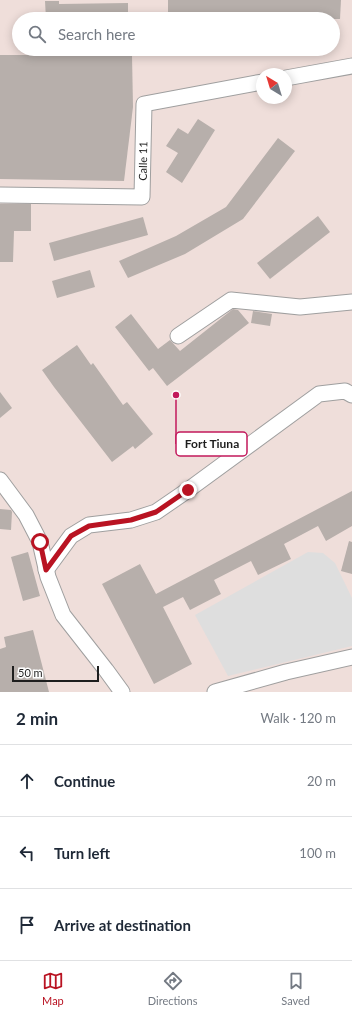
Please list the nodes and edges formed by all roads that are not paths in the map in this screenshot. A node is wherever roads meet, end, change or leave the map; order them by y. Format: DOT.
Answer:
graph roads {
  1 [pos="352,66"];
  2 [pos="292,77"];
  3 [pos="256,83"];
  4 [pos="0,195"];
  5 [pos="352,302"];
  6 [pos="178,336"];
  7 [pos="352,395"];
  8 [pos="0,480"];
  9 [pos="46,570"];
  10 [pos="352,657"];
  11 [pos="122,692"];
  12 [pos="215,692"];
  1 -- 2 [label="street"];
  3 -- 4 [label="street, Calle 11"];
  5 -- 6 [label="street"];
  7 -- 9 [label="street"];
  8 -- 9 [label="street"];
  9 -- 11 [label="street"];
  10 -- 12 [label="street"];
}
